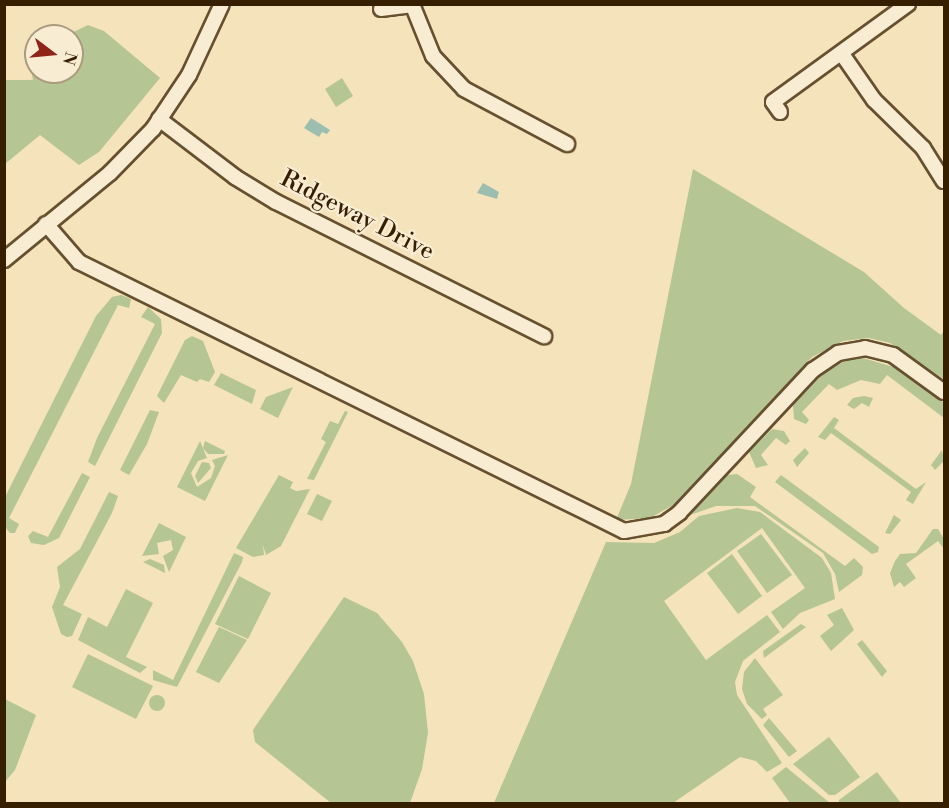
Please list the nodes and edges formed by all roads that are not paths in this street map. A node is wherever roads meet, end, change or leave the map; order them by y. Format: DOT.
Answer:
graph roads {
  1 [pos="222,4"];
  2 [pos="908,4"];
  3 [pos="413,5"];
  4 [pos="381,9"];
  5 [pos="842,54"];
  6 [pos="780,112"];
  7 [pos="159,119"];
  8 [pos="567,144"];
  9 [pos="945,182"];
  10 [pos="46,224"];
  11 [pos="4,260"];
  12 [pos="543,336"];
  13 [pos="945,392"];
  1 -- 7 [label="street"];
  2 -- 5 [label="street"];
  3 -- 4 [label="street"];
  3 -- 8 [label="street"];
  5 -- 6 [label="street"];
  5 -- 9 [label="street"];
  7 -- 10 [label="street"];
  7 -- 12 [label="street, Ridgeway Drive"];
  10 -- 11 [label="street"];
  10 -- 13 [label="street"];
}
